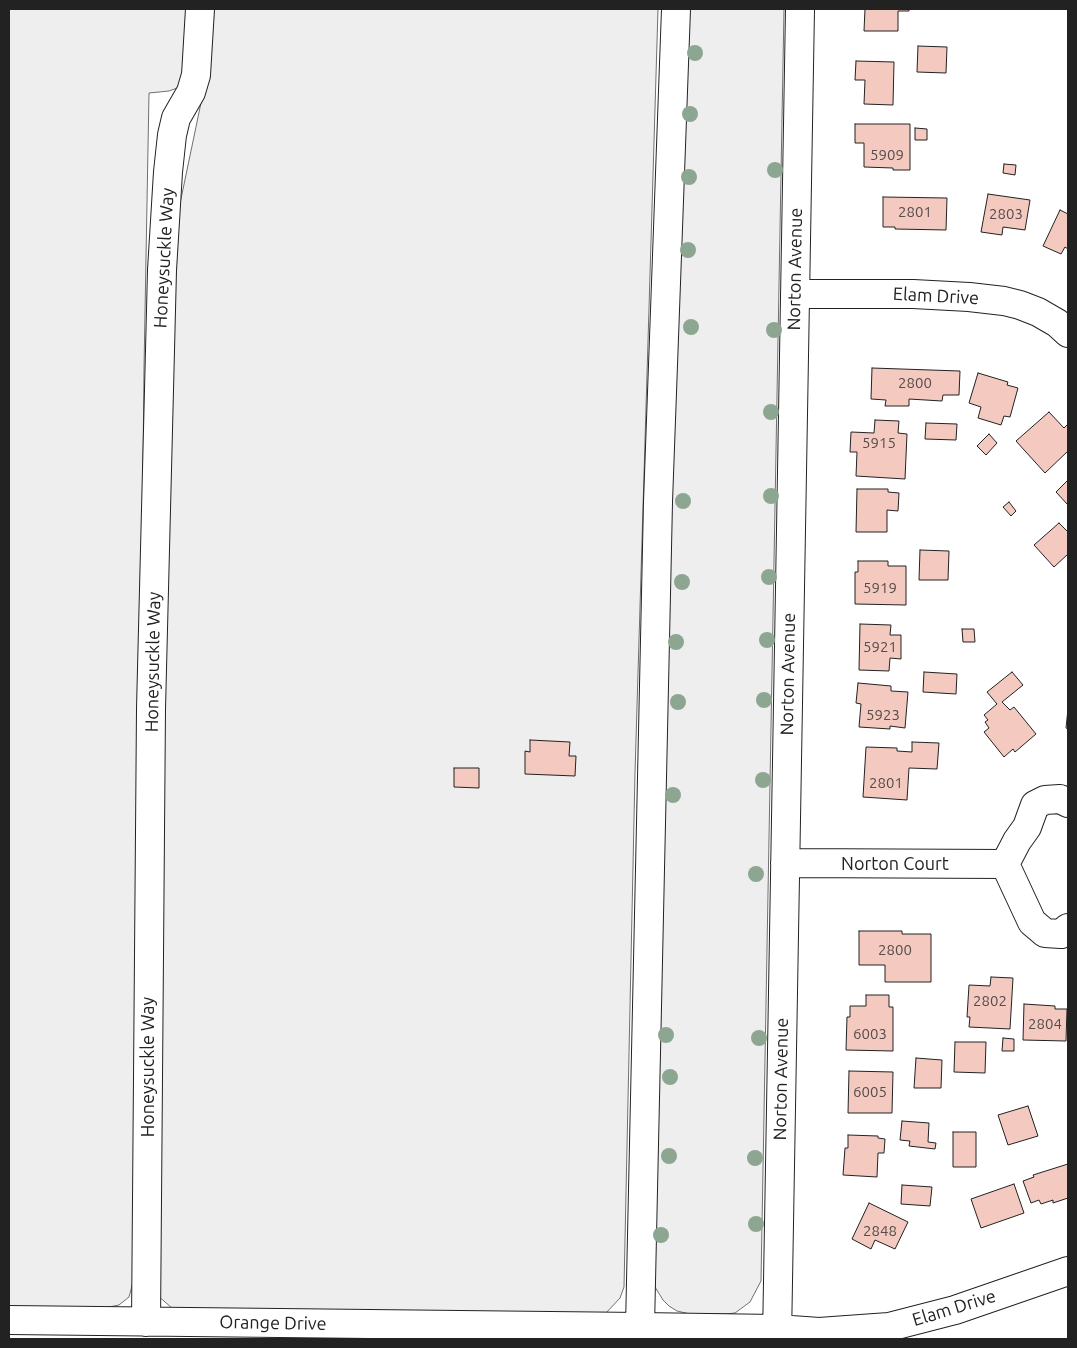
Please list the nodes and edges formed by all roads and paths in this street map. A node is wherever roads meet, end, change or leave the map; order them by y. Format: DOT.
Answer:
graph roads {
  1 [pos="200,9"];
  2 [pos="676,9"];
  3 [pos="800,9"];
  4 [pos="795,294"];
  5 [pos="1068,333"];
  6 [pos="1068,803"];
  7 [pos="785,863"];
  8 [pos="1005,864"];
  9 [pos="1068,928"];
  10 [pos="1068,1271"];
  11 [pos="9,1320"];
  12 [pos="146,1322"];
  13 [pos="640,1327"];
  14 [pos="777,1334"];
  1 -- 12 [label="street, Honeysuckle Way"];
  2 -- 13 [label="street"];
  3 -- 4 [label="street, Norton Avenue"];
  4 -- 5 [label="street, Elam Drive"];
  4 -- 7 [label="street, Norton Avenue"];
  6 -- 8 [label="street"];
  7 -- 8 [label="street, Norton Court"];
  7 -- 14 [label="street, Norton Avenue"];
  8 -- 9 [label="street"];
  10 -- 14 [label="street, Elam Drive"];
  11 -- 12 [label="street, Orange Drive"];
  12 -- 13 [label="street, Orange Drive"];
  13 -- 14 [label="street, Orange Drive"];
}
